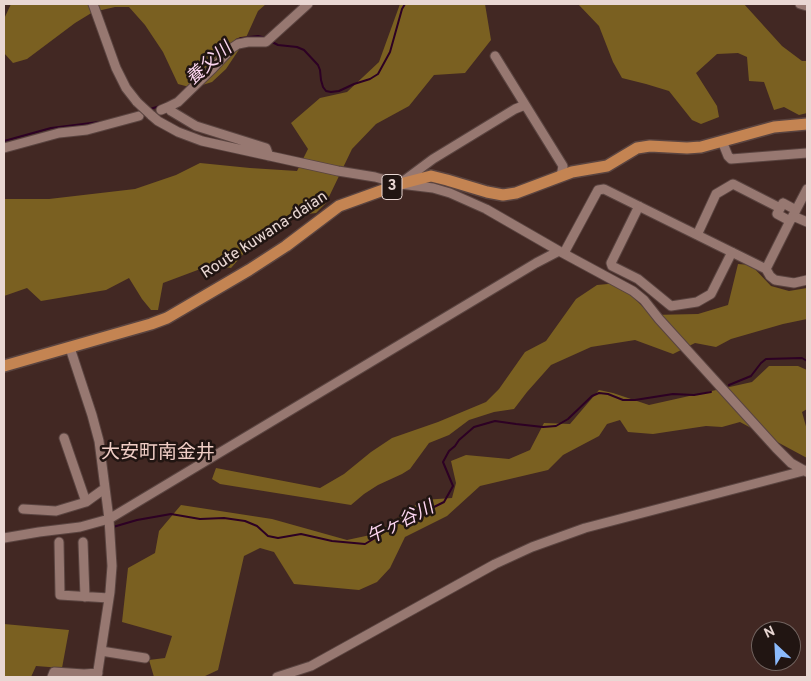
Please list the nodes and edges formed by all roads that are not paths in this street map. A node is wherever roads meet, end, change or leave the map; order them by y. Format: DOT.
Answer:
graph roads {
  1 [pos="93,4"];
  2 [pos="308,4"];
  3 [pos="800,4"];
  4 [pos="807,6"];
  5 [pos="495,56"];
  6 [pos="525,105"];
  7 [pos="139,116"];
  8 [pos="807,124"];
  9 [pos="722,141"];
  10 [pos="4,148"];
  11 [pos="807,153"];
  12 [pos="266,155"];
  13 [pos="561,176"];
  14 [pos="400,184"];
  15 [pos="807,188"];
  16 [pos="639,206"];
  17 [pos="780,208"];
  18 [pos="793,216"];
  19 [pos="807,222"];
  20 [pos="697,235"];
  21 [pos="561,252"];
  22 [pos="732,252"];
  23 [pos="766,269"];
  24 [pos="807,280"];
  25 [pos="70,348"];
  26 [pos="4,366"];
  27 [pos="64,438"];
  28 [pos="806,471"];
  29 [pos="104,489"];
  30 [pos="86,502"];
  31 [pos="23,510"];
  32 [pos="109,519"];
  33 [pos="4,538"];
  34 [pos="59,542"];
  35 [pos="82,542"];
  36 [pos="85,597"];
  37 [pos="109,598"];
  38 [pos="102,651"];
  39 [pos="145,658"];
  40 [pos="83,675"];
  41 [pos="97,675"];
  42 [pos="52,677"];
  43 [pos="277,677"];
  1 -- 12 [label="street, bridge"];
  2 -- 12 [label="street"];
  3 -- 4 [label="street"];
  5 -- 6 [label="street"];
  6 -- 13 [label="street"];
  6 -- 14 [label="street"];
  7 -- 10 [label="street"];
  8 -- 9 [label="main road, Route kuwana-daian / 3"];
  9 -- 11 [label="street"];
  9 -- 13 [label="main road, Route kuwana-daian / 3"];
  12 -- 14 [label="street"];
  13 -- 14 [label="main road, Route kuwana-daian / 3"];
  14 -- 21 [label="street"];
  14 -- 25 [label="main road, Route kuwana-daian / 3"];
  15 -- 18 [label="street"];
  16 -- 20 [label="street"];
  16 -- 21 [label="street"];
  16 -- 22 [label="street"];
  17 -- 18 [label="street"];
  17 -- 18 [label="street"];
  17 -- 20 [label="street"];
  18 -- 19 [label="street"];
  18 -- 23 [label="street"];
  20 -- 22 [label="street"];
  21 -- 28 [label="street"];
  21 -- 32 [label="street"];
  22 -- 23 [label="street"];
  23 -- 24 [label="street"];
  25 -- 26 [label="main road, Route kuwana-daian / 3"];
  25 -- 29 [label="street"];
  27 -- 30 [label="street"];
  28 -- 43 [label="street"];
  29 -- 30 [label="street"];
  29 -- 32 [label="street"];
  30 -- 31 [label="street"];
  32 -- 33 [label="street"];
  32 -- 37 [label="street"];
  34 -- 36 [label="street"];
  35 -- 36 [label="street"];
  36 -- 37 [label="street"];
  37 -- 38 [label="street"];
  38 -- 39 [label="street"];
  38 -- 41 [label="street"];
  40 -- 41 [label="street"];
  40 -- 42 [label="street"];
}
